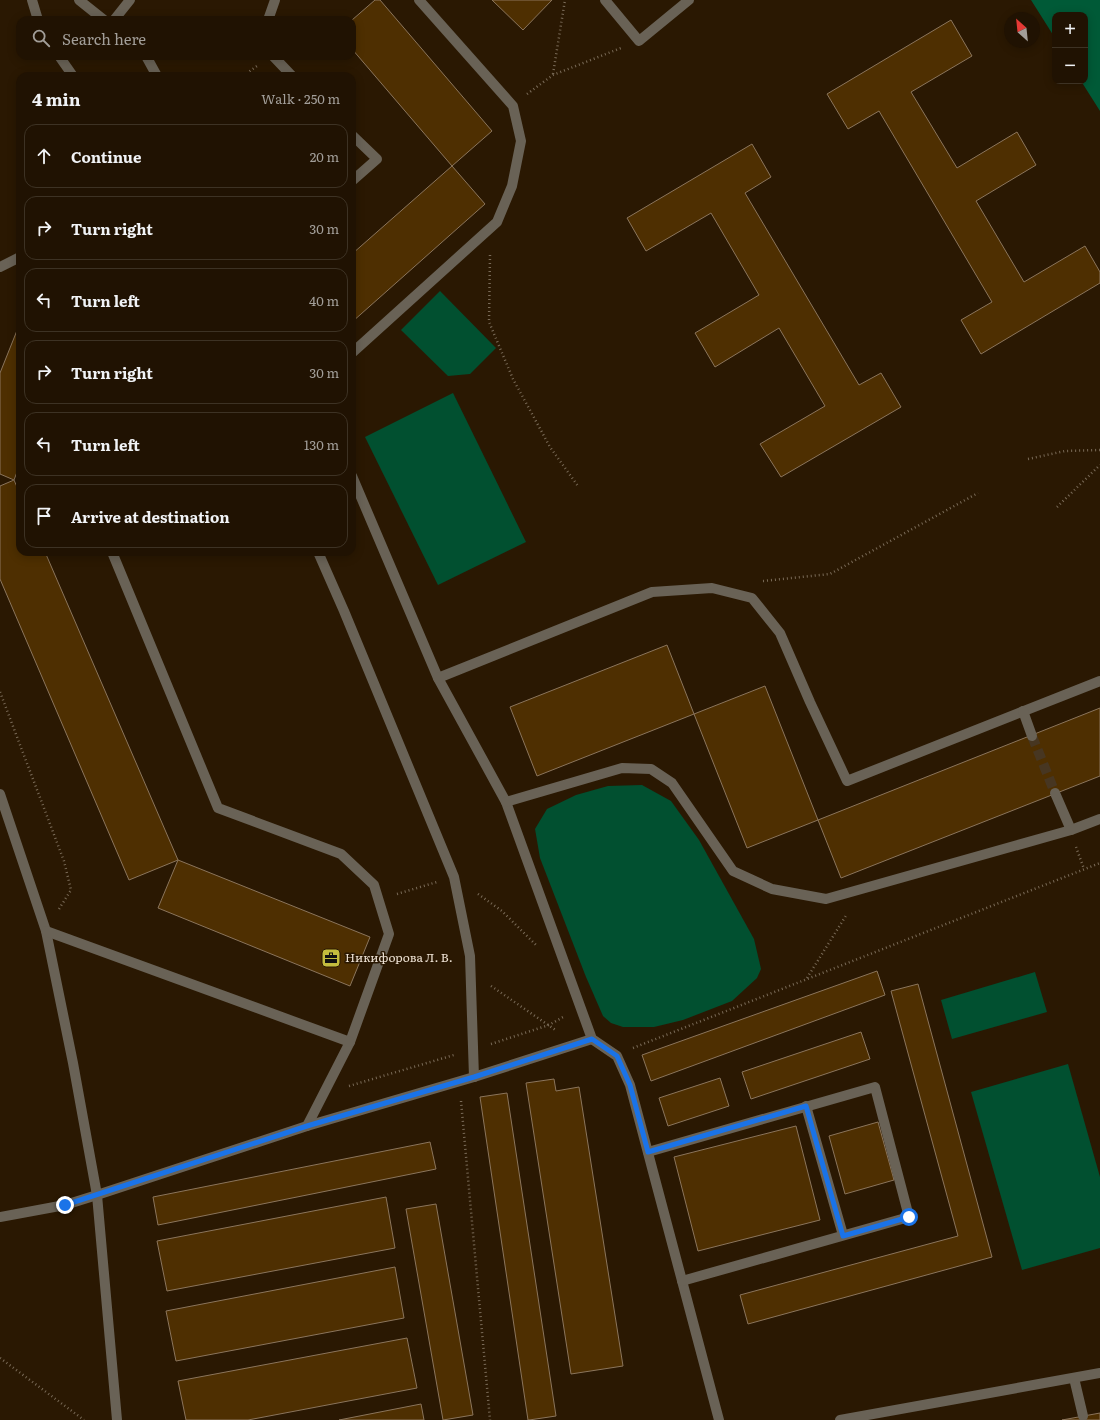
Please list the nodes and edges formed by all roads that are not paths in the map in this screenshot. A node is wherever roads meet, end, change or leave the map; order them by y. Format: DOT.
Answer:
graph roads {
  1 [pos="32,0"];
  2 [pos="79,0"];
  3 [pos="130,0"];
  4 [pos="275,0"];
  5 [pos="419,0"];
  6 [pos="605,0"];
  7 [pos="690,0"];
  8 [pos="37,16"];
  9 [pos="99,16"];
  10 [pos="117,16"];
  11 [pos="269,16"];
  12 [pos="62,60"];
  13 [pos="148,60"];
  14 [pos="277,60"];
  15 [pos="70,72"];
  16 [pos="155,72"];
  17 [pos="288,72"];
  18 [pos="356,138"];
  19 [pos="356,177"];
  20 [pos="16,259"];
  21 [pos="0,267"];
  22 [pos="356,349"];
  23 [pos="356,485"];
  24 [pos="114,556"];
  25 [pos="320,556"];
  26 [pos="438,678"];
  27 [pos="1100,681"];
  28 [pos="1023,711"];
  29 [pos="1032,736"];
  30 [pos="1055,793"];
  31 [pos="0,794"];
  32 [pos="506,802"];
  33 [pos="1100,819"];
  34 [pos="1071,830"];
  35 [pos="46,931"];
  36 [pos="592,1039"];
  37 [pos="350,1042"];
  38 [pos="474,1077"];
  39 [pos="806,1106"];
  40 [pos="307,1126"];
  41 [pos="648,1152"];
  42 [pos="97,1195"];
  43 [pos="0,1218"];
  44 [pos="843,1236"];
  45 [pos="682,1281"];
  46 [pos="1100,1373"];
  47 [pos="1074,1378"];
  48 [pos="1083,1416"];
  49 [pos="117,1420"];
  50 [pos="719,1420"];
  51 [pos="840,1420"];
  1 -- 8 [label="lane"];
  2 -- 9 [label="lane"];
  3 -- 10 [label="lane"];
  4 -- 11 [label="lane"];
  5 -- 22 [label="lane"];
  6 -- 7 [label="lane"];
  12 -- 15 [label="lane"];
  13 -- 16 [label="lane"];
  14 -- 17 [label="lane"];
  18 -- 19 [label="lane"];
  20 -- 21 [label="lane"];
  23 -- 26 [label="lane"];
  24 -- 37 [label="lane"];
  25 -- 38 [label="lane"];
  26 -- 28 [label="lane"];
  26 -- 32 [label="lane"];
  27 -- 28 [label="lane"];
  28 -- 29 [label="lane"];
  30 -- 34 [label="lane"];
  31 -- 35 [label="lane"];
  32 -- 34 [label="lane"];
  32 -- 36 [label="lane"];
  33 -- 34 [label="lane"];
  35 -- 37 [label="lane"];
  35 -- 42 [label="lane"];
  36 -- 38 [label="lane"];
  36 -- 41 [label="lane"];
  37 -- 40 [label="lane"];
  38 -- 40 [label="lane"];
  39 -- 41 [label="lane"];
  39 -- 44 [label="lane"];
  39 -- 44 [label="lane"];
  40 -- 42 [label="lane"];
  41 -- 45 [label="lane"];
  42 -- 43 [label="lane"];
  42 -- 49 [label="lane"];
  44 -- 45 [label="lane"];
  45 -- 50 [label="lane"];
  46 -- 47 [label="lane"];
  47 -- 48 [label="lane"];
  47 -- 51 [label="lane"];
}
